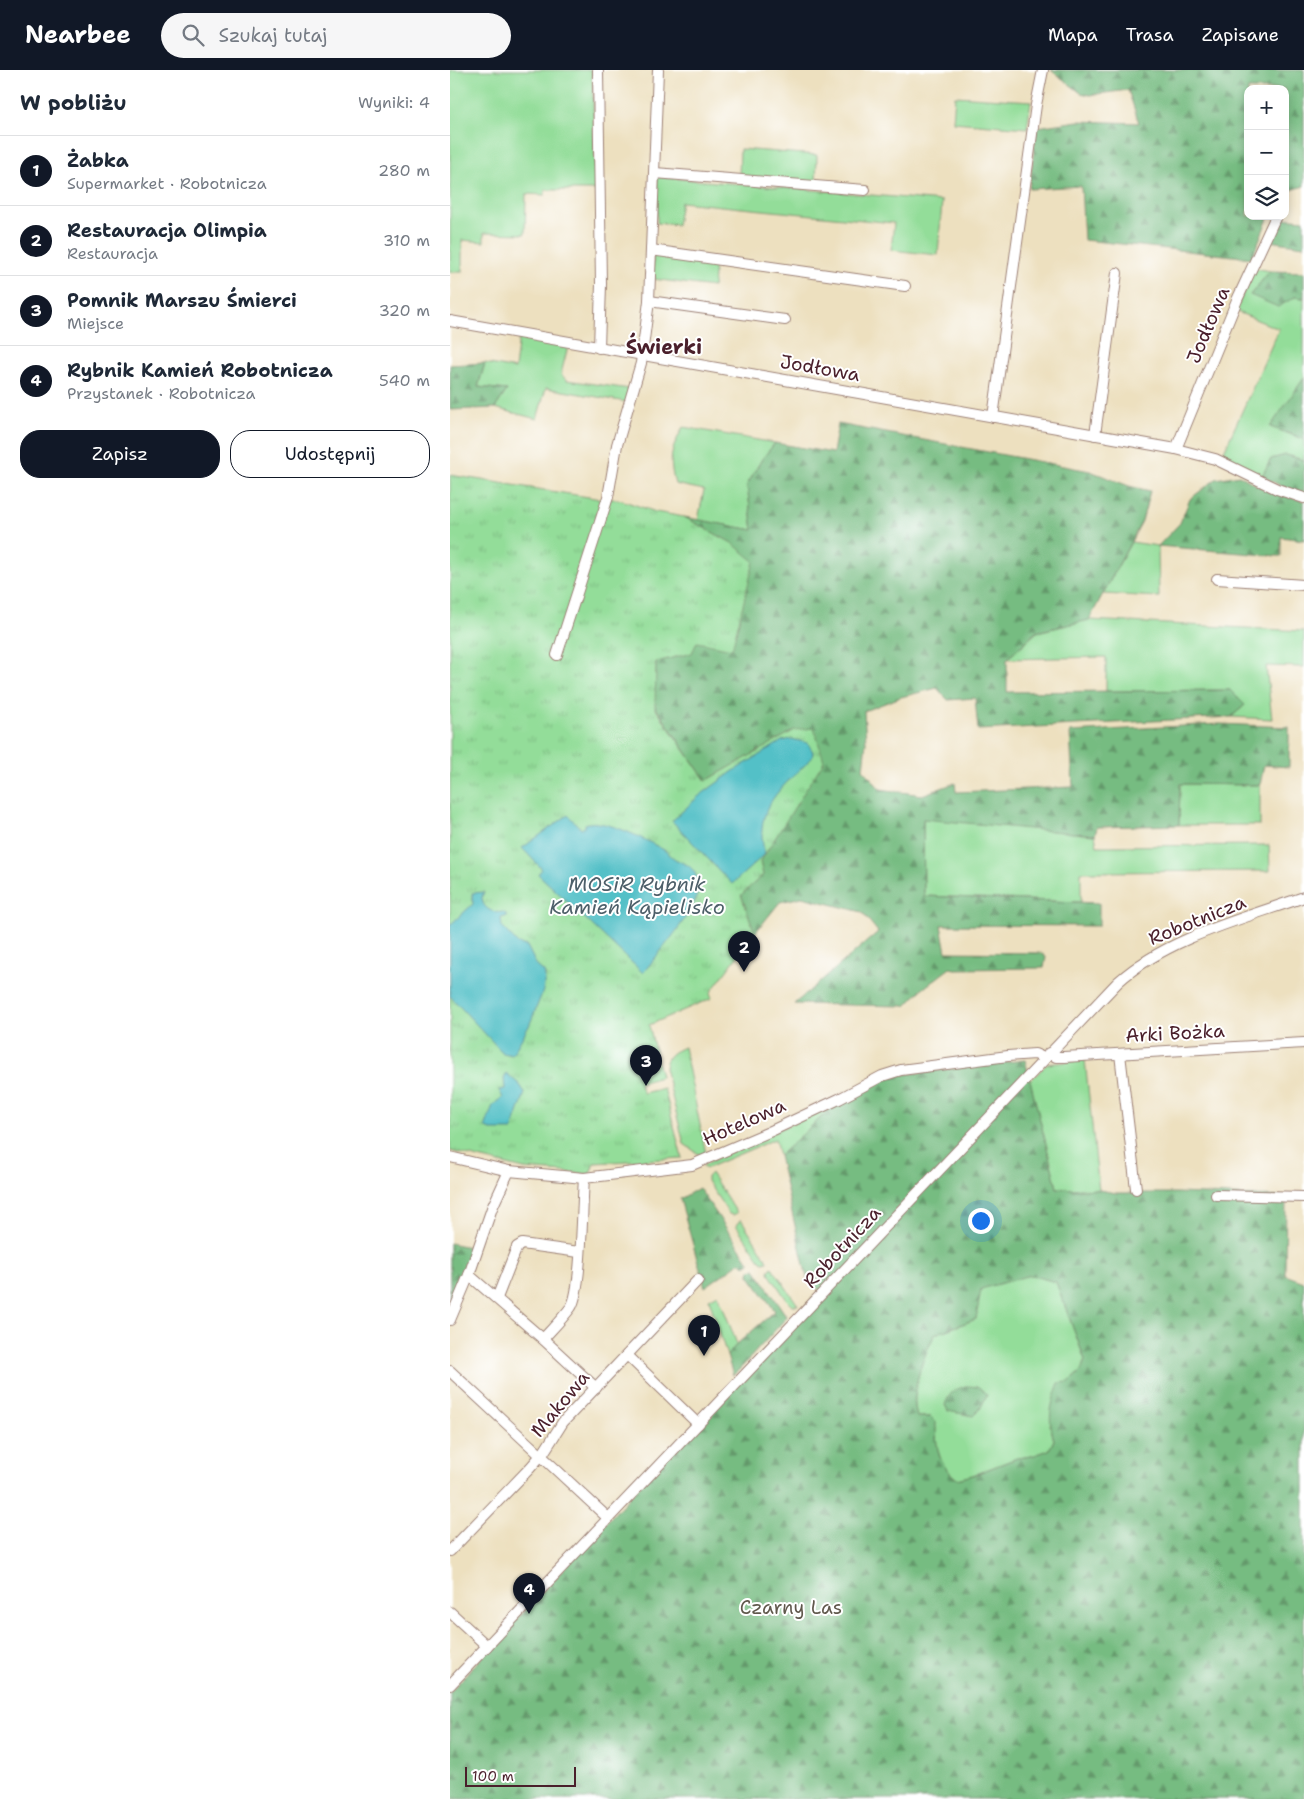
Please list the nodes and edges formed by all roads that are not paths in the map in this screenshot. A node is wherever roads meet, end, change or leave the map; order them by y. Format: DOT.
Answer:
graph roads {
  1 [pos="598,70"];
  2 [pos="658,70"];
  3 [pos="1043,70"];
  4 [pos="655,173"];
  5 [pos="864,190"];
  6 [pos="1274,220"];
  7 [pos="652,250"];
  8 [pos="1117,273"];
  9 [pos="905,286"];
  10 [pos="649,301"];
  11 [pos="785,320"];
  12 [pos="450,321"];
  13 [pos="599,348"];
  14 [pos="642,355"];
  15 [pos="993,417"];
  16 [pos="1094,435"];
  17 [pos="1176,450"];
  18 [pos="1304,498"];
  19 [pos="1217,579"];
  20 [pos="1304,585"];
  21 [pos="557,655"];
  22 [pos="1304,897"];
  23 [pos="1304,1043"];
  24 [pos="1120,1054"];
  25 [pos="1047,1056"];
  26 [pos="450,1157"];
  27 [pos="509,1171"];
  28 [pos="584,1178"];
  29 [pos="1136,1188"];
  30 [pos="1216,1195"];
  31 [pos="1304,1197"];
  32 [pos="579,1252"];
  33 [pos="469,1275"];
  34 [pos="698,1280"];
  35 [pos="497,1298"];
  36 [pos="450,1320"];
  37 [pos="543,1339"];
  38 [pos="627,1355"];
  39 [pos="450,1371"];
  40 [pos="596,1388"];
  41 [pos="698,1424"];
  42 [pos="540,1455"];
  43 [pos="608,1518"];
  44 [pos="450,1551"];
  45 [pos="450,1612"];
  46 [pos="487,1646"];
  47 [pos="450,1685"];
  1 -- 13 [label="street"];
  2 -- 4 [label="street"];
  3 -- 15 [label="street"];
  4 -- 5 [label="street"];
  4 -- 7 [label="street"];
  6 -- 17 [label="street, Jodłowa"];
  7 -- 9 [label="street"];
  7 -- 10 [label="street"];
  8 -- 16 [label="street"];
  10 -- 11 [label="street"];
  10 -- 14 [label="street"];
  12 -- 13 [label="street, Jodłowa"];
  13 -- 14 [label="street, Jodłowa"];
  14 -- 15 [label="street, Jodłowa"];
  14 -- 21 [label="street"];
  15 -- 16 [label="street, Jodłowa"];
  16 -- 17 [label="street, Jodłowa"];
  17 -- 18 [label="street, Jodłowa"];
  19 -- 20 [label="street"];
  22 -- 25 [label="street, Robotnicza"];
  23 -- 24 [label="street, Arki Bożka"];
  24 -- 25 [label="street, Arki Bożka"];
  24 -- 29 [label="street"];
  25 -- 28 [label="street, Hotelowa"];
  25 -- 41 [label="street, Robotnicza"];
  26 -- 27 [label="street, Hotelowa"];
  27 -- 28 [label="street, Hotelowa"];
  27 -- 33 [label="street"];
  28 -- 32 [label="street"];
  30 -- 31 [label="street"];
  32 -- 35 [label="street"];
  32 -- 37 [label="street"];
  33 -- 35 [label="street"];
  33 -- 36 [label="street"];
  34 -- 38 [label="street, Makowa"];
  35 -- 37 [label="street"];
  37 -- 40 [label="street"];
  38 -- 40 [label="street, Makowa"];
  38 -- 41 [label="street"];
  39 -- 42 [label="street"];
  40 -- 42 [label="street, Makowa"];
  41 -- 43 [label="street, Robotnicza"];
  42 -- 43 [label="street"];
  42 -- 44 [label="street, Makowa"];
  43 -- 46 [label="street, Robotnicza"];
  45 -- 46 [label="street"];
  46 -- 47 [label="street, Robotnicza"];
}
